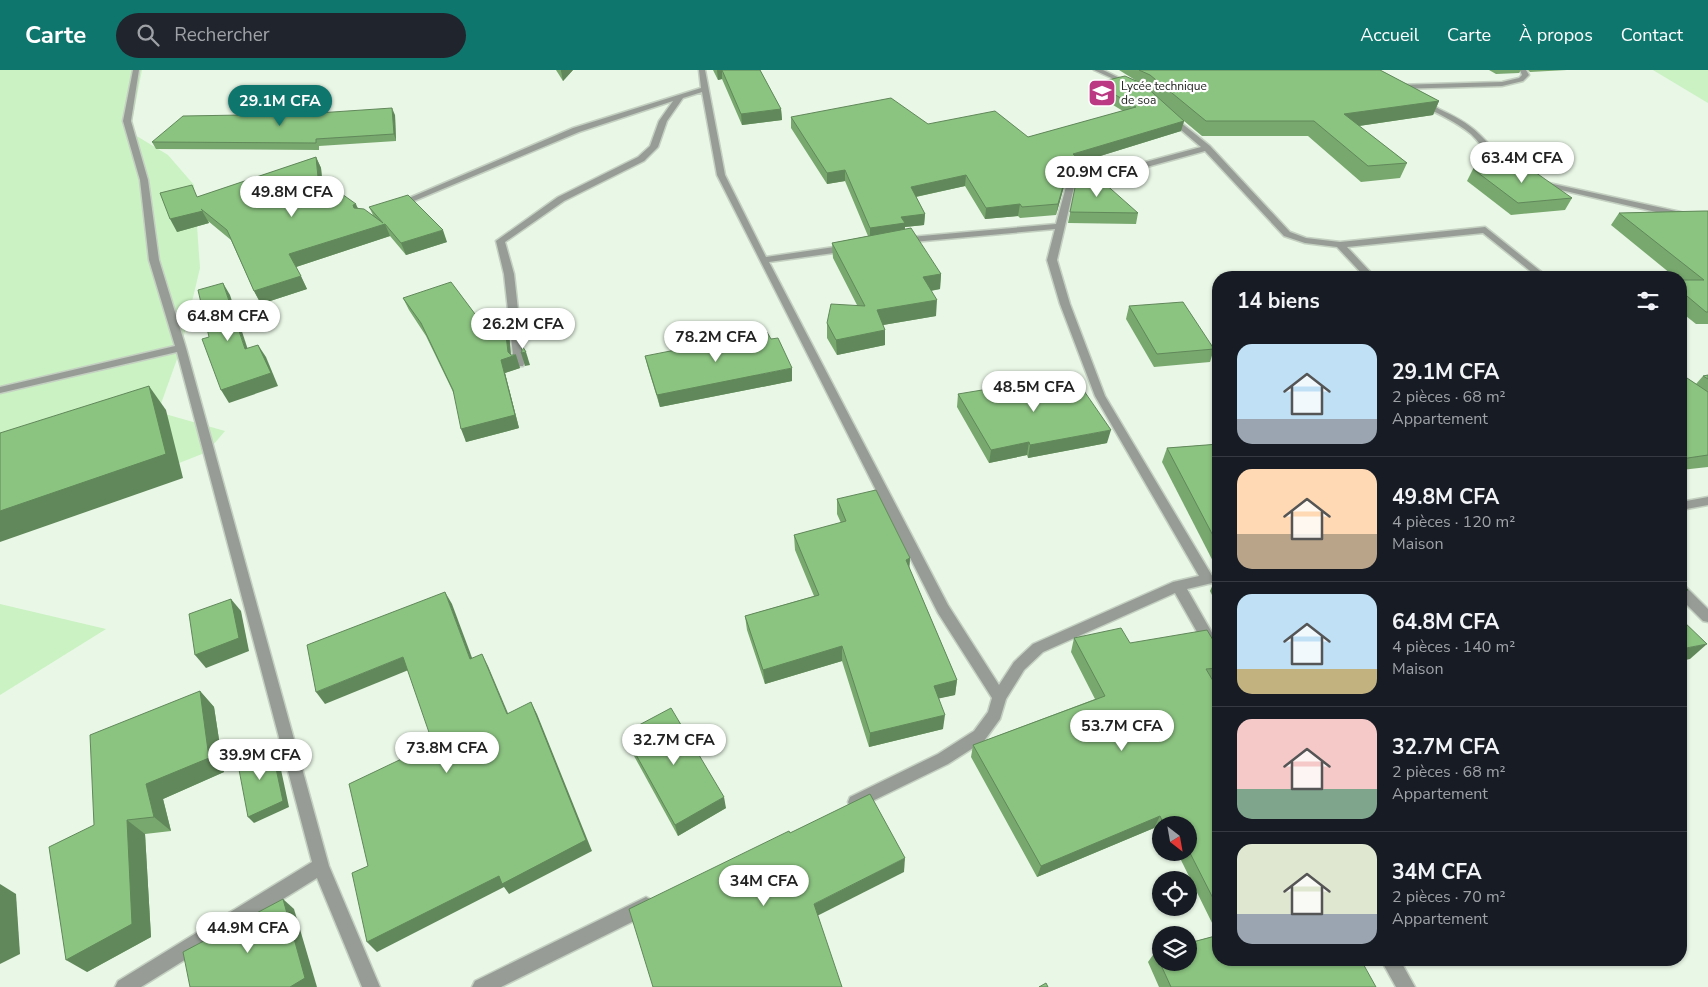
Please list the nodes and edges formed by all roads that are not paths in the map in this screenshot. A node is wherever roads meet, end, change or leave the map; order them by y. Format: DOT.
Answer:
graph roads {
  1 [pos="136,70"];
  2 [pos="702,70"];
  3 [pos="1097,70"];
  4 [pos="1523,70"];
  5 [pos="705,89"];
  6 [pos="1139,89"];
  7 [pos="1407,95"];
  8 [pos="680,97"];
  9 [pos="1415,99"];
  10 [pos="1166,112"];
  11 [pos="1207,148"];
  12 [pos="390,208"];
  13 [pos="1708,222"];
  14 [pos="1061,226"];
  15 [pos="894,241"];
  16 [pos="1340,244"];
  17 [pos="857,246"];
  18 [pos="763,260"];
  19 [pos="1365,271"];
  20 [pos="1536,271"];
  21 [pos="181,348"];
  22 [pos="519,364"];
  23 [pos="0,390"];
  24 [pos="1708,501"];
  25 [pos="1687,505"];
  26 [pos="1212,577"];
  27 [pos="1212,579"];
  28 [pos="1178,586"];
  29 [pos="1687,597"];
  30 [pos="1708,617"];
  31 [pos="1212,646"];
  32 [pos="999,697"];
  33 [pos="846,807"];
  34 [pos="321,866"];
  35 [pos="659,899"];
  36 [pos="1394,966"];
  37 [pos="124,987"];
  38 [pos="371,987"];
  39 [pos="481,987"];
  40 [pos="1406,987"];
  1 -- 21 [label="street"];
  2 -- 5 [label="street"];
  3 -- 6 [label="street"];
  4 -- 7 [label="street"];
  5 -- 8 [label="street"];
  5 -- 18 [label="street"];
  8 -- 12 [label="street"];
  8 -- 22 [label="street"];
  9 -- 13 [label="street"];
  10 -- 11 [label="street"];
  11 -- 14 [label="street"];
  11 -- 16 [label="street"];
  14 -- 15 [label="street"];
  14 -- 26 [label="street"];
  16 -- 19 [label="street"];
  16 -- 20 [label="street"];
  17 -- 18 [label="street"];
  18 -- 32 [label="street"];
  21 -- 23 [label="street"];
  21 -- 34 [label="street"];
  24 -- 25 [label="street"];
  27 -- 28 [label="street"];
  28 -- 31 [label="street"];
  28 -- 32 [label="street"];
  29 -- 30 [label="street"];
  32 -- 33 [label="street"];
  34 -- 37 [label="street"];
  34 -- 38 [label="street"];
  35 -- 39 [label="street"];
  36 -- 40 [label="street"];
}
